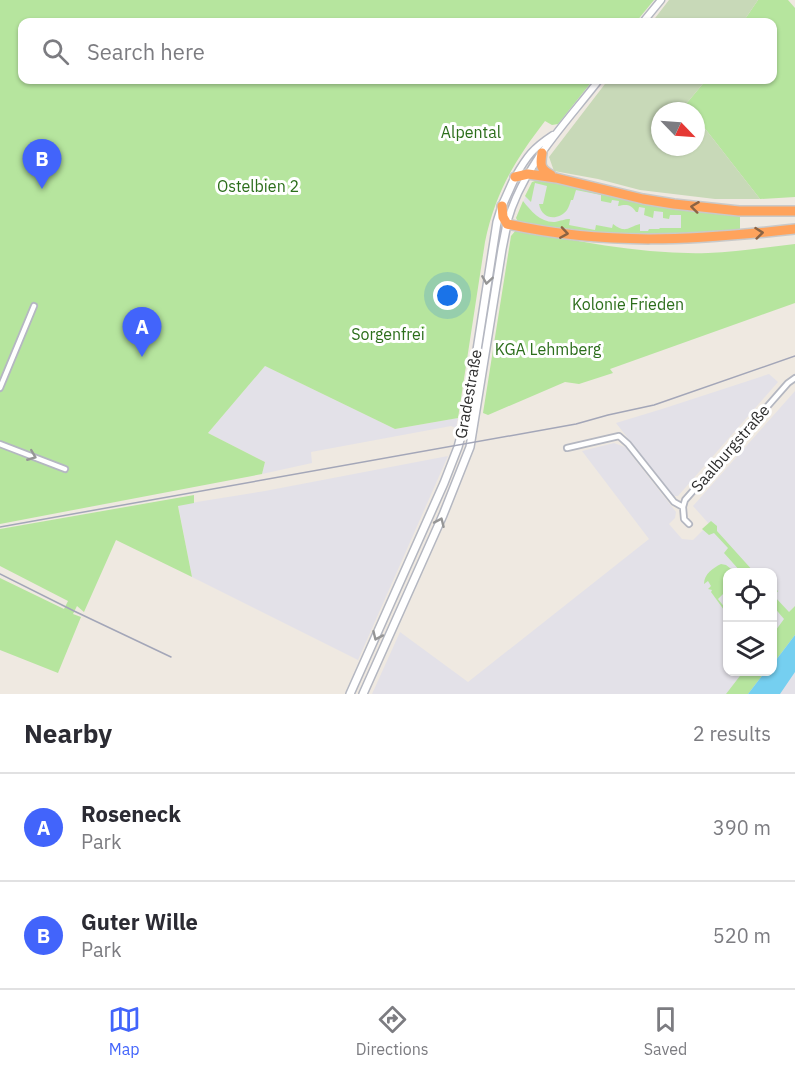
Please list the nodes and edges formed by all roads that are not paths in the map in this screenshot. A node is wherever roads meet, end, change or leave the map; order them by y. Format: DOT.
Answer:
graph roads {
  1 [pos="661,0"];
  2 [pos="646,18"];
  3 [pos="596,84"];
  4 [pos="559,132"];
  5 [pos="542,153"];
  6 [pos="528,174"];
  7 [pos="515,177"];
  8 [pos="556,178"];
  9 [pos="502,206"];
  10 [pos="795,211"];
  11 [pos="507,224"];
  12 [pos="795,229"];
  13 [pos="34,306"];
  14 [pos="795,378"];
  15 [pos="0,388"];
  16 [pos="0,444"];
  17 [pos="567,448"];
  18 [pos="65,469"];
  19 [pos="683,507"];
  20 [pos="689,524"];
  21 [pos="350,694"];
  22 [pos="363,694"];
  1 -- 2 [label="street"];
  3 -- 4 [label="street, Gradestraße"];
  4 -- 5 [label="street, Gradestraße"];
  4 -- 7 [label="street, Gradestraße"];
  5 -- 6 [label="street, Gradestraße"];
  5 -- 8 [label="highway"];
  6 -- 7 [label="highway"];
  6 -- 8 [label="highway"];
  6 -- 11 [label="street, Gradestraße"];
  7 -- 9 [label="main road, Gradestraße"];
  10 -- 8 [label="highway, one-way"];
  9 -- 11 [label="highway"];
  9 -- 21 [label="main road, Gradestraße, one-way"];
  11 -- 12 [label="highway, one-way"];
  22 -- 11 [label="main road, Gradestraße, one-way"];
  13 -- 15 [label="street"];
  14 -- 19 [label="street, Saalburgstraße"];
  16 -- 18 [label="street, one-way"];
  17 -- 19 [label="street"];
  19 -- 20 [label="street, Saalburgstraße"];
}
